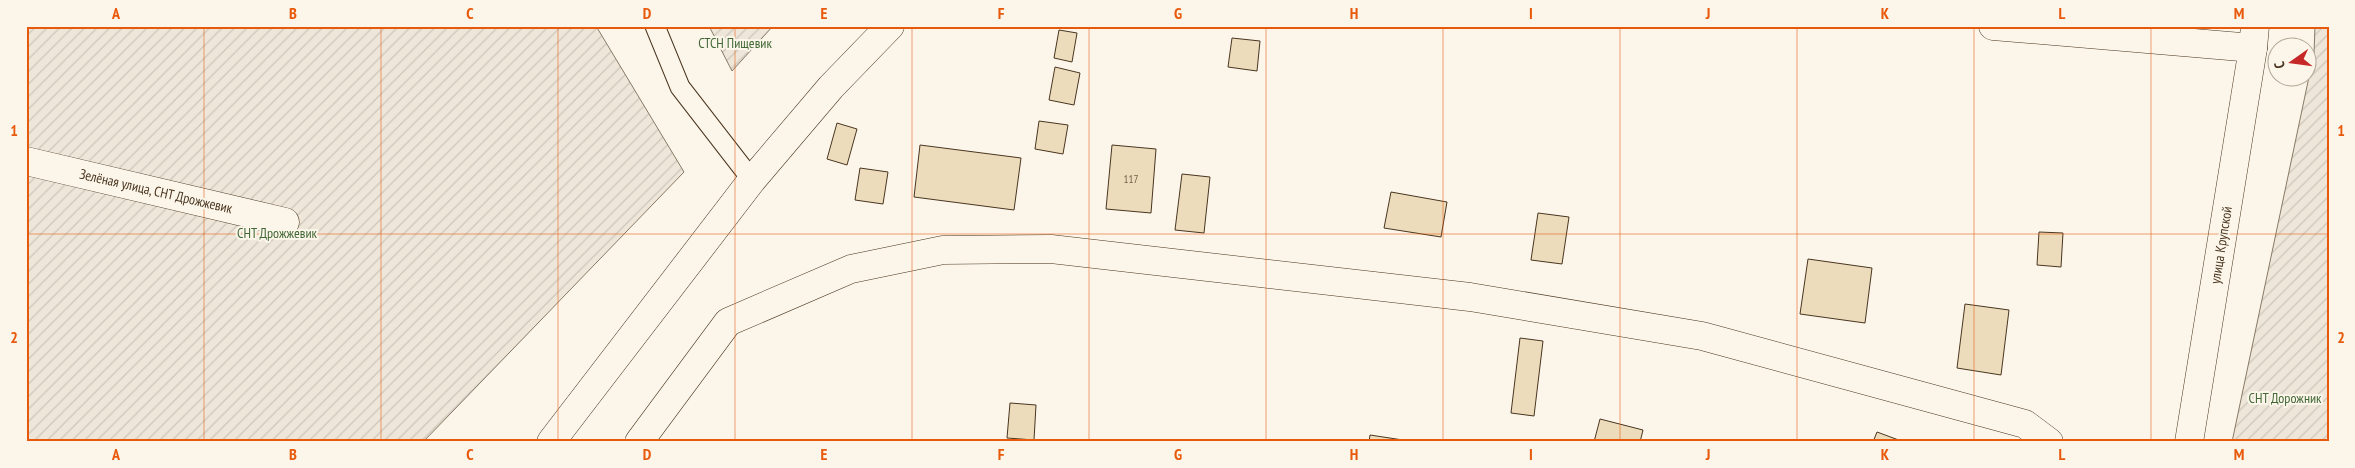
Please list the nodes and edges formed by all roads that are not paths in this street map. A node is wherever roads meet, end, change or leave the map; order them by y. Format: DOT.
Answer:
graph roads {
  1 [pos="655,26"];
  2 [pos="890,26"];
  3 [pos="1992,26"];
  4 [pos="2254,37"];
  5 [pos="26,161"];
  6 [pos="752,180"];
  7 [pos="285,222"];
  8 [pos="551,442"];
  9 [pos="639,442"];
  10 [pos="2049,442"];
  11 [pos="2189,442"];
  1 -- 6 [label="lane"];
  2 -- 6 [label="street"];
  3 -- 4 [label="street"];
  4 -- 11 [label="street, улица Крупской"];
  5 -- 7 [label="street, Зелёная улица, СНТ Дрожжевик"];
  6 -- 8 [label="street"];
  9 -- 10 [label="street"];
}
